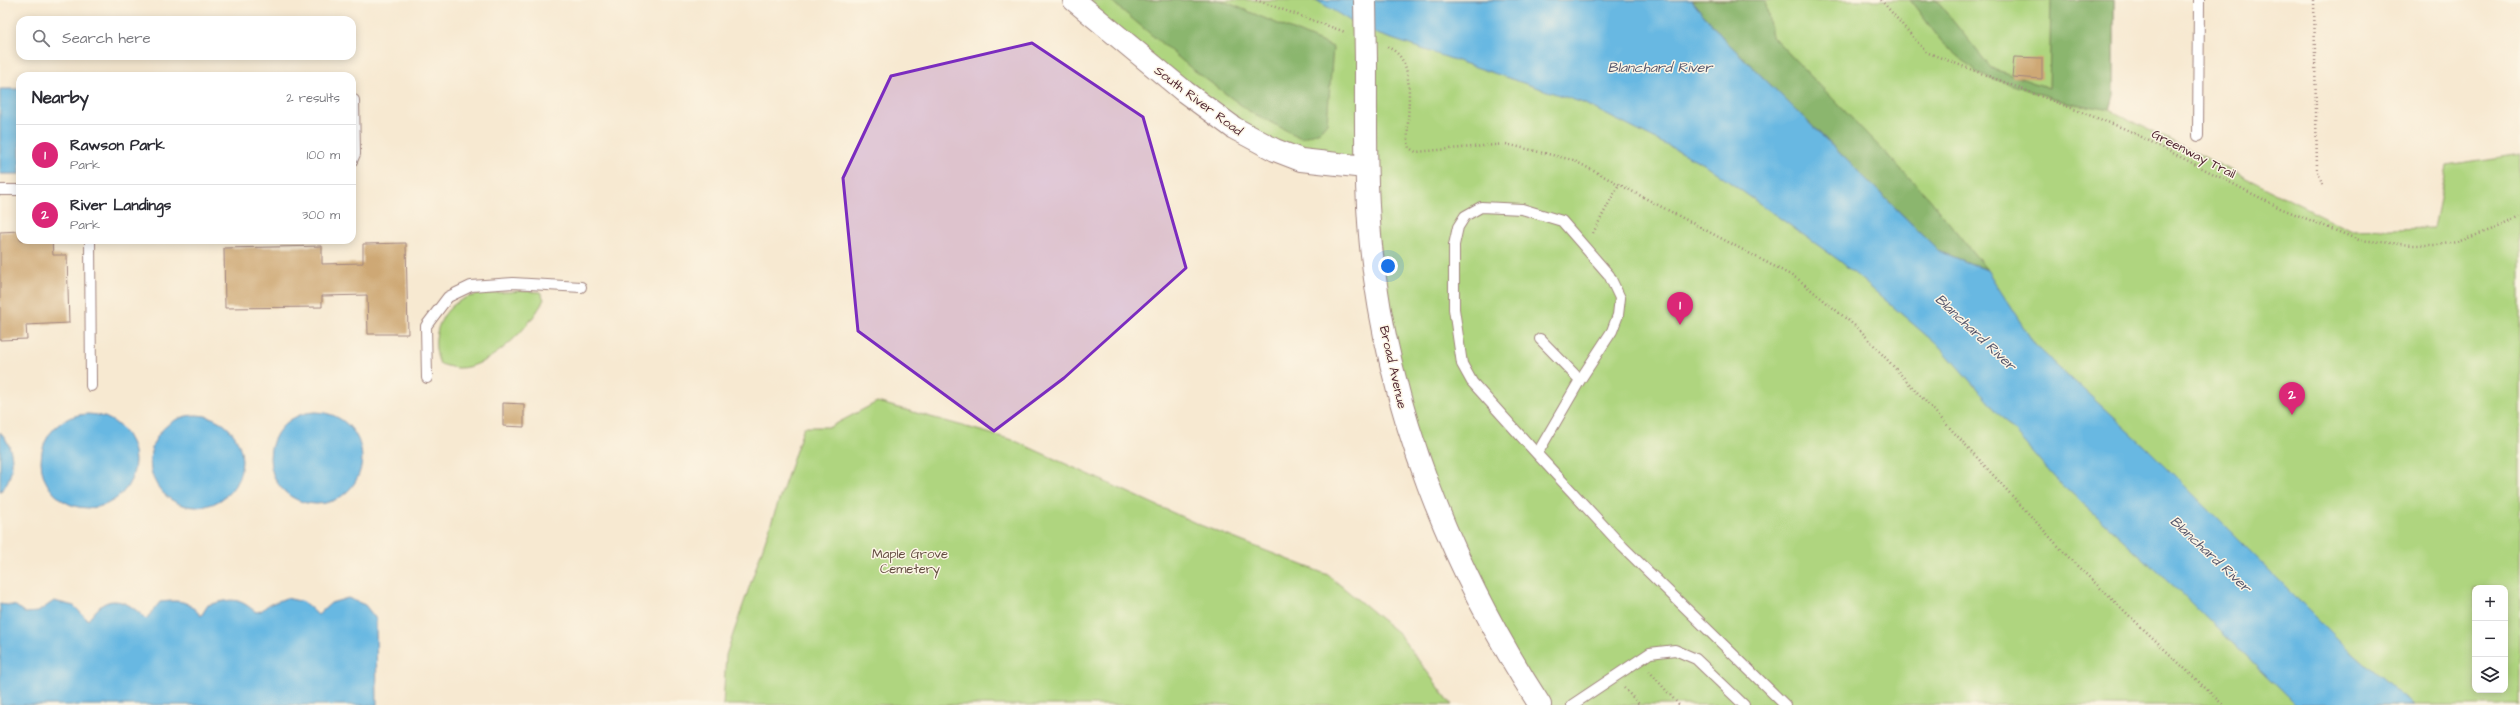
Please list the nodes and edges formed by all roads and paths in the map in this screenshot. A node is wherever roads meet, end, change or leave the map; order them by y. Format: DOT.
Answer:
graph roads {
  1 [pos="1074,0"];
  2 [pos="1256,0"];
  3 [pos="1365,0"];
  4 [pos="1881,0"];
  5 [pos="2200,0"];
  6 [pos="2314,0"];
  7 [pos="1351,34"];
  8 [pos="1380,45"];
  9 [pos="2198,136"];
  10 [pos="1365,167"];
  11 [pos="1619,184"];
  12 [pos="2323,186"];
  13 [pos="0,190"];
  14 [pos="16,190"];
  15 [pos="1601,216"];
  16 [pos="2520,216"];
  17 [pos="90,244"];
  18 [pos="581,286"];
  19 [pos="1540,339"];
  20 [pos="427,378"];
  21 [pos="1580,380"];
  22 [pos="91,386"];
  23 [pos="1537,454"];
  24 [pos="1640,660"];
  25 [pos="1614,677"];
  26 [pos="1540,705"];
  27 [pos="1572,705"];
  28 [pos="1640,705"];
  29 [pos="1679,705"];
  30 [pos="1744,705"];
  31 [pos="1785,705"];
  32 [pos="2223,705"];
  1 -- 10 [label="main road, South River Road"];
  2 -- 7 [label="path"];
  3 -- 10 [label="main road, Broad Avenue, bridge"];
  4 -- 16 [label="path, Greenway Trail"];
  5 -- 9 [label="lane"];
  6 -- 12 [label="path"];
  8 -- 11 [label="path"];
  10 -- 26 [label="main road, Broad Avenue"];
  11 -- 15 [label="path"];
  11 -- 32 [label="path"];
  13 -- 14 [label="lane"];
  17 -- 22 [label="lane"];
  18 -- 20 [label="lane"];
  19 -- 21 [label="lane"];
  21 -- 23 [label="lane"];
  21 -- 23 [label="lane"];
  23 -- 31 [label="lane"];
  24 -- 25 [label="lane"];
  24 -- 29 [label="path"];
  24 -- 30 [label="lane"];
  25 -- 27 [label="lane"];
  25 -- 28 [label="path"];
}
